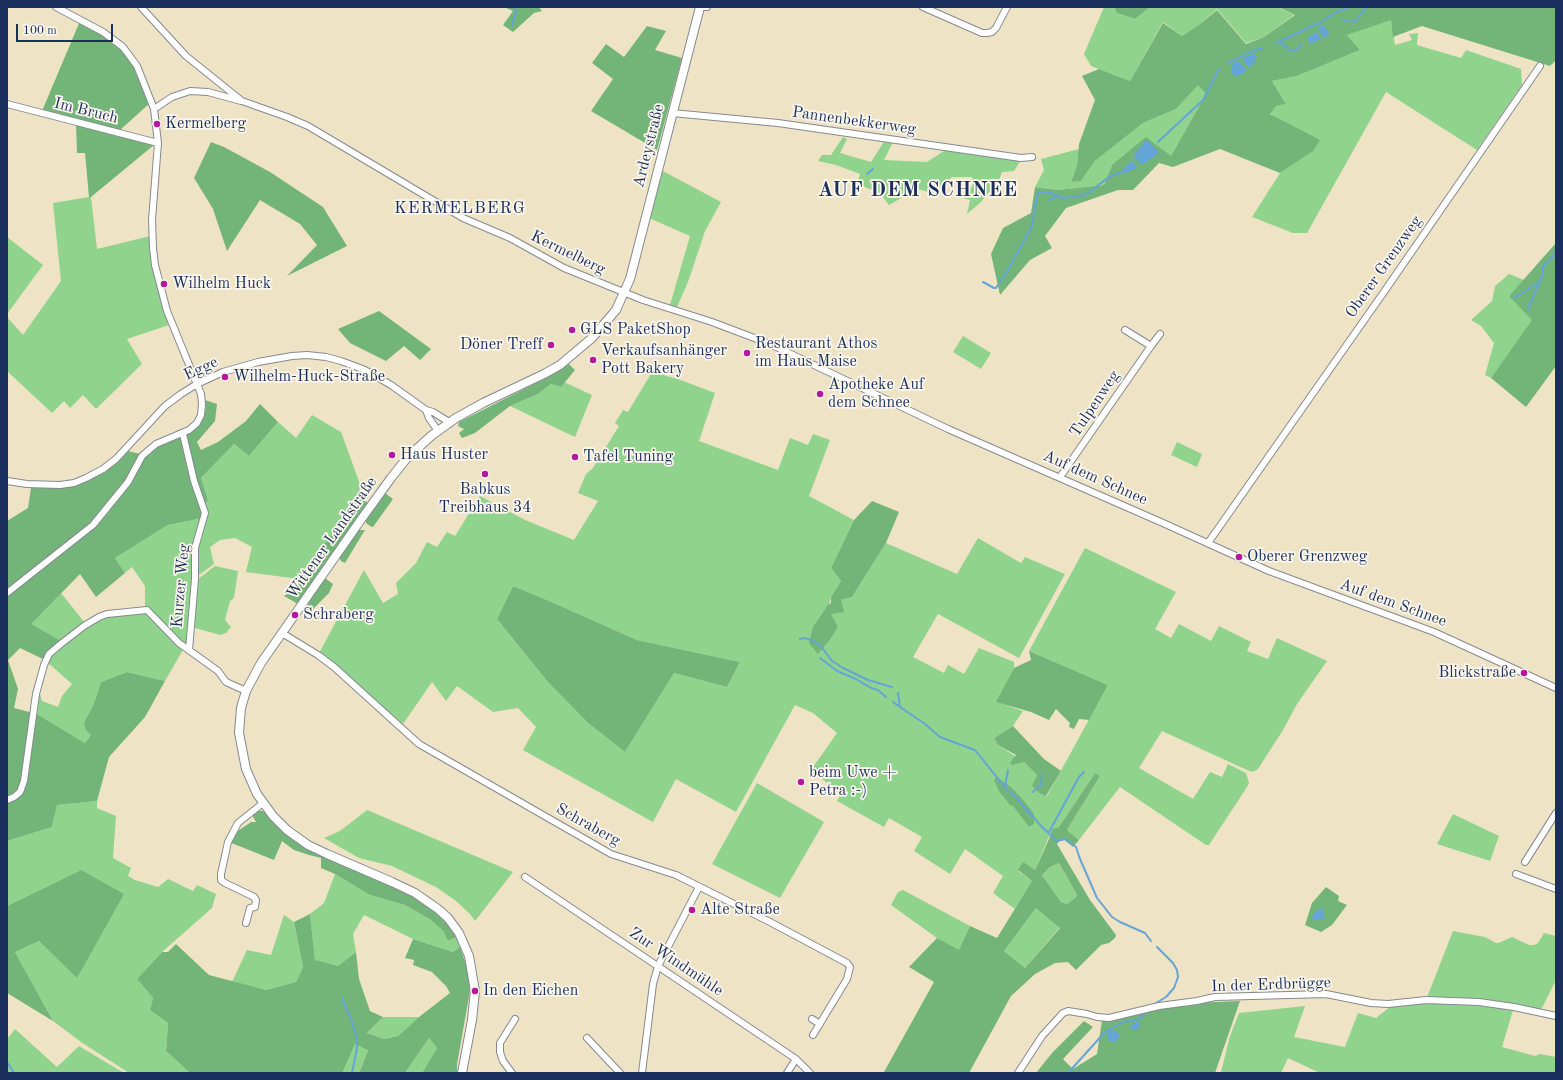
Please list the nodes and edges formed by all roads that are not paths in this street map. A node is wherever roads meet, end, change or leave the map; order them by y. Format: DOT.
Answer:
graph roads {
  1 [pos="56,7"];
  2 [pos="141,7"];
  3 [pos="700,7"];
  4 [pos="923,7"];
  5 [pos="1007,7"];
  6 [pos="1540,66"];
  7 [pos="242,101"];
  8 [pos="7,104"];
  9 [pos="154,109"];
  10 [pos="672,113"];
  11 [pos="158,143"];
  12 [pos="1032,157"];
  13 [pos="624,292"];
  14 [pos="1125,330"];
  15 [pos="1160,334"];
  16 [pos="1151,346"];
  17 [pos="197,384"];
  18 [pos="426,410"];
  19 [pos="449,422"];
  20 [pos="438,431"];
  21 [pos="183,434"];
  22 [pos="1060,477"];
  23 [pos="7,481"];
  24 [pos="1208,543"];
  25 [pos="7,594"];
  26 [pos="282,633"];
  27 [pos="189,650"];
  28 [pos="1556,688"];
  29 [pos="246,691"];
  30 [pos="7,800"];
  31 [pos="263,803"];
  32 [pos="1556,813"];
  33 [pos="1525,862"];
  34 [pos="1516,874"];
  35 [pos="525,877"];
  36 [pos="699,887"];
  37 [pos="1556,889"];
  38 [pos="246,924"];
  39 [pos="658,966"];
  40 [pos="1556,1016"];
  41 [pos="812,1018"];
  42 [pos="514,1019"];
  43 [pos="820,1024"];
  44 [pos="813,1035"];
  45 [pos="587,1038"];
  46 [pos="796,1060"];
  47 [pos="462,1073"];
  48 [pos="512,1073"];
  49 [pos="620,1073"];
  50 [pos="642,1073"];
  51 [pos="787,1073"];
  52 [pos="810,1073"];
  53 [pos="1018,1073"];
  1 -- 9 [label="street"];
  2 -- 7 [label="street, Kermelberg"];
  3 -- 10 [label="main road, Ardeystraße"];
  4 -- 5 [label="street"];
  6 -- 24 [label="street, Oberer Grenzweg"];
  7 -- 9 [label="street"];
  7 -- 13 [label="street, Kermelberg"];
  8 -- 11 [label="street, Im Bruch"];
  9 -- 11 [label="street"];
  10 -- 12 [label="street, Pannenbekkerweg"];
  10 -- 13 [label="main road, Ardeystraße"];
  11 -- 17 [label="street"];
  13 -- 19 [label="main road, Wittener Landstraße"];
  13 -- 22 [label="street, Auf dem Schnee"];
  14 -- 16 [label="street"];
  15 -- 16 [label="street, Tulpenweg"];
  16 -- 22 [label="street, Tulpenweg"];
  17 -- 18 [label="street, Egge"];
  17 -- 21 [label="street"];
  17 -- 23 [label="street, Egge"];
  18 -- 19 [label="street, Egge"];
  18 -- 20 [label="street, Egge"];
  19 -- 20 [label="main road, Wittener Landstraße"];
  20 -- 26 [label="main road, Wittener Landstraße"];
  21 -- 25 [label="street"];
  21 -- 27 [label="street, Kurzer Weg"];
  22 -- 24 [label="street, Auf dem Schnee"];
  24 -- 28 [label="street, Auf dem Schnee"];
  26 -- 29 [label="main road, Wittener Landstraße"];
  26 -- 36 [label="street, Schraberg"];
  27 -- 29 [label="street, Kurzer Weg"];
  27 -- 30 [label="street"];
  29 -- 31 [label="main road, Wittener Landstraße"];
  31 -- 38 [label="street"];
  31 -- 47 [label="main road, Wittener Landstraße"];
  32 -- 33 [label="street"];
  34 -- 37 [label="street"];
  35 -- 39 [label="street, Zur Windmühle"];
  36 -- 39 [label="street"];
  36 -- 43 [label="street, Schraberg"];
  39 -- 46 [label="street, Zur Windmühle"];
  39 -- 50 [label="street"];
  40 -- 53 [label="street, In der Erdbrügge"];
  41 -- 43 [label="street"];
  42 -- 48 [label="street"];
  43 -- 44 [label="street, Schraberg"];
  45 -- 49 [label="street"];
  46 -- 51 [label="street"];
  46 -- 52 [label="street, Zur Windmühle"];
}
